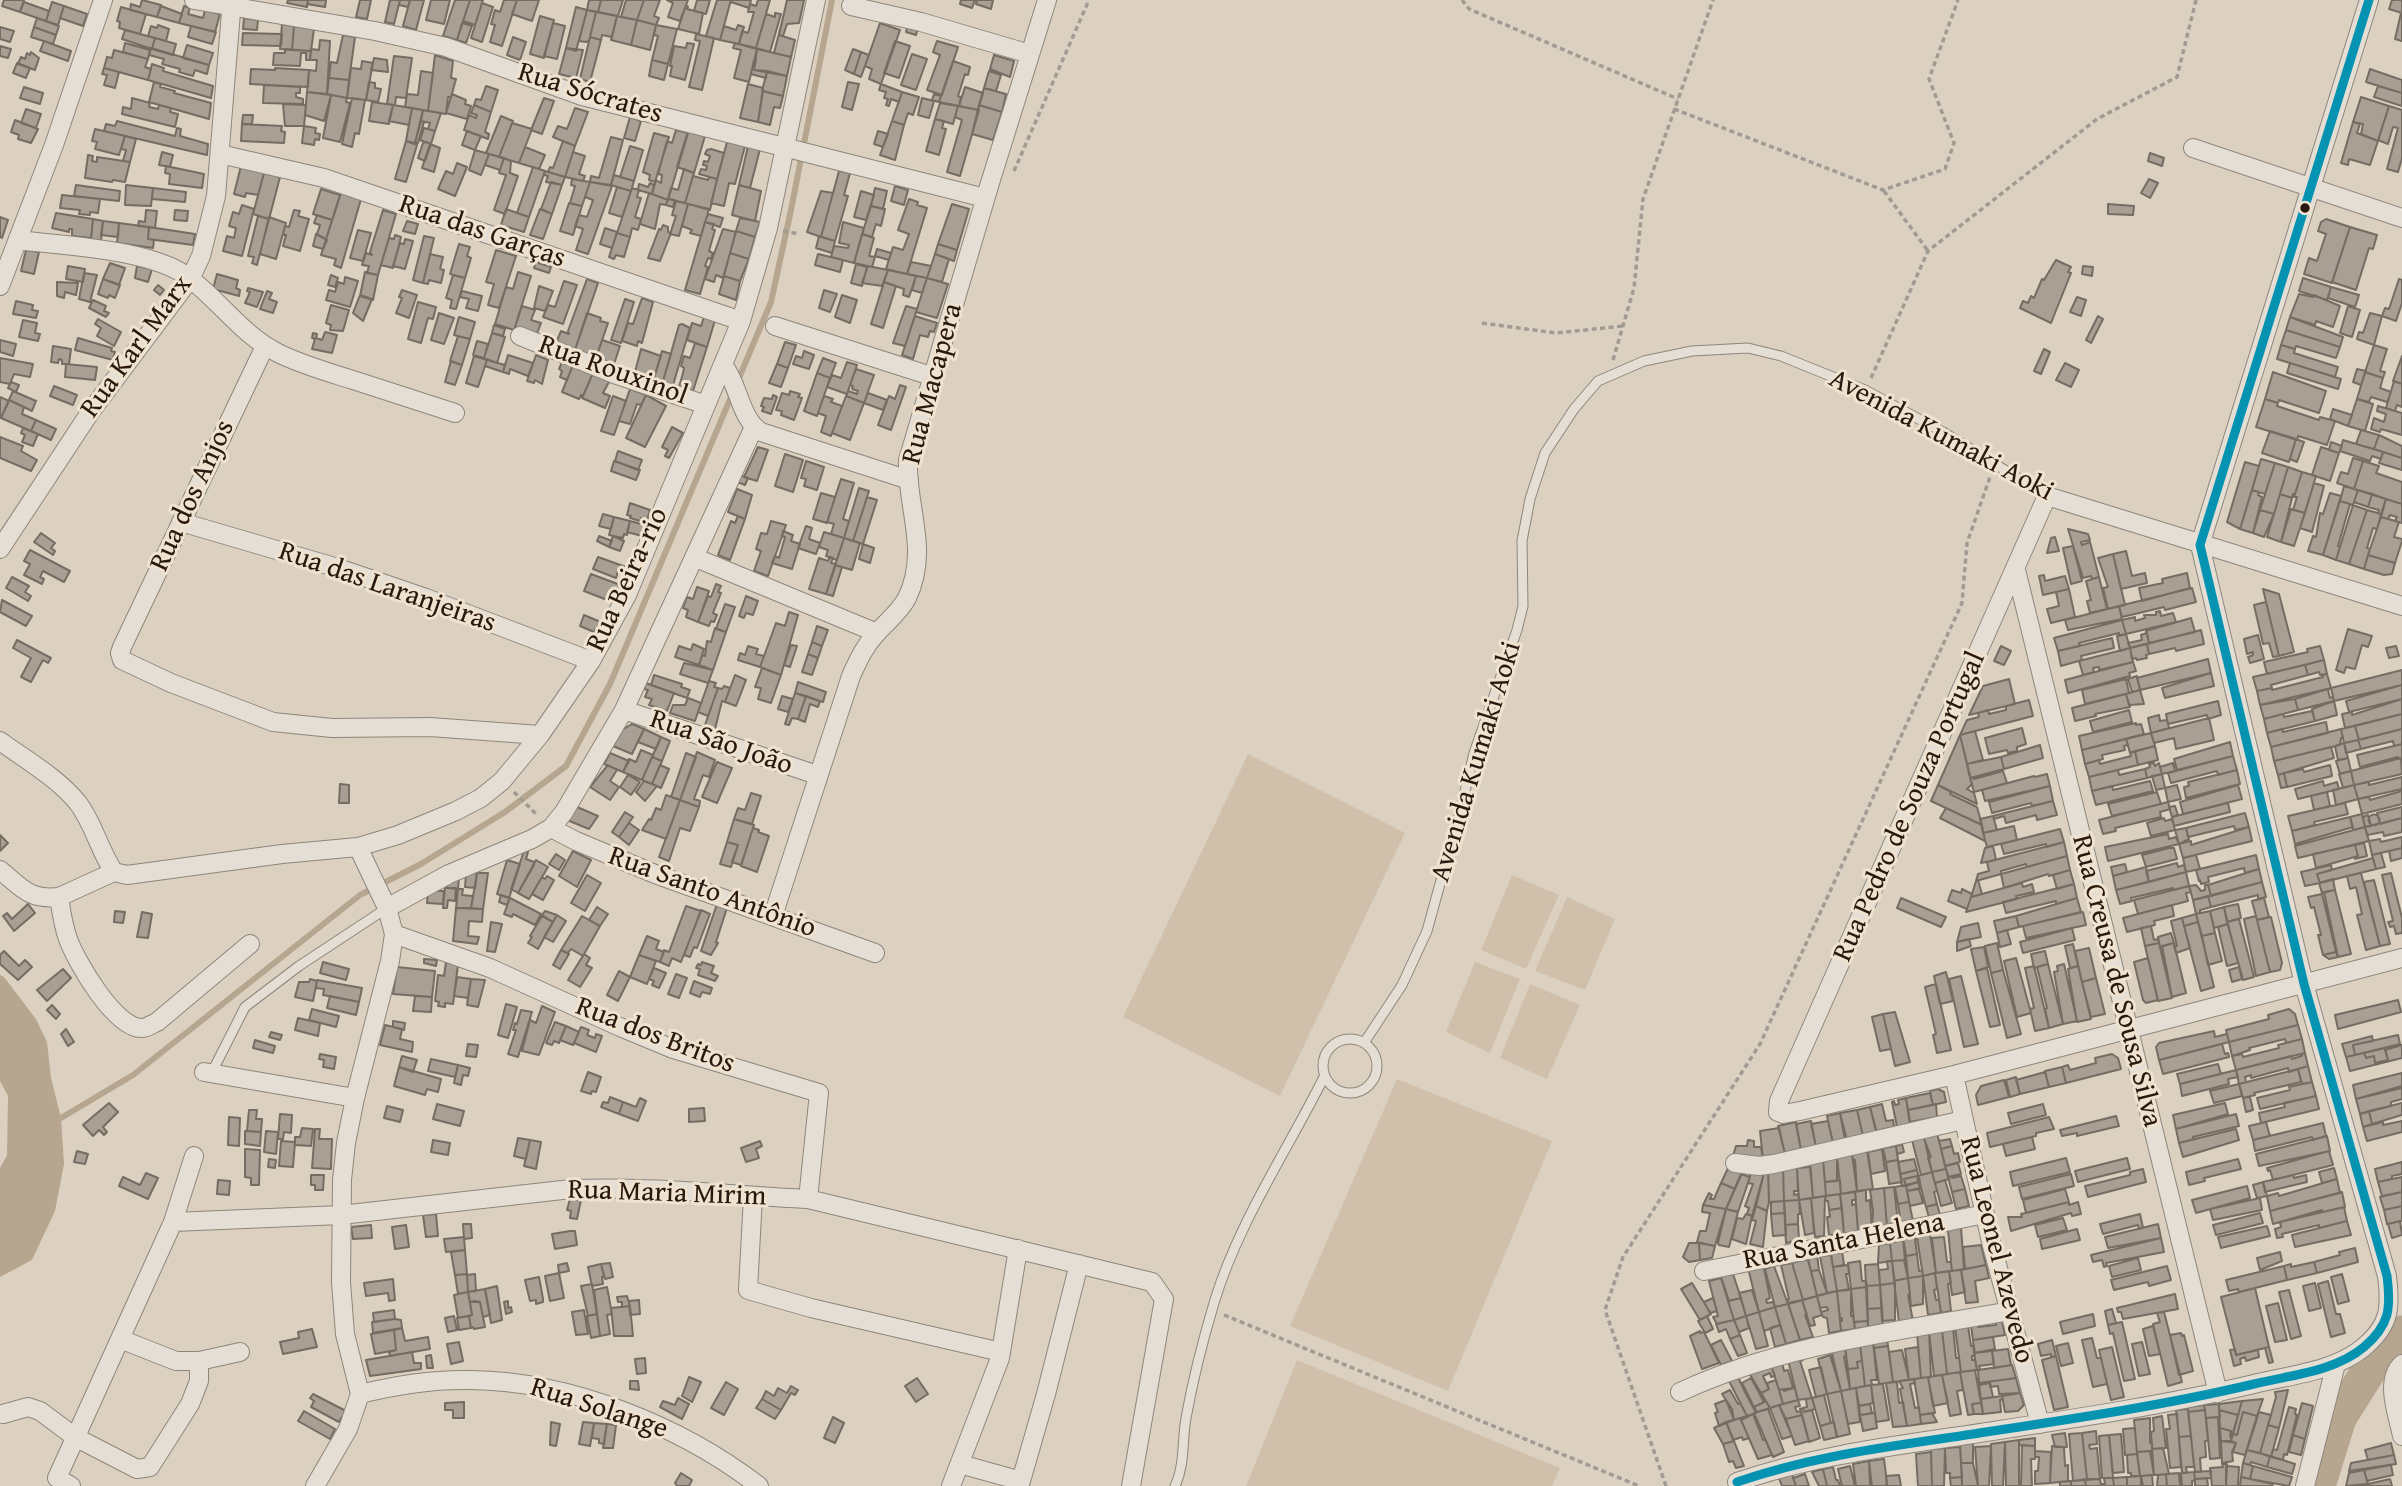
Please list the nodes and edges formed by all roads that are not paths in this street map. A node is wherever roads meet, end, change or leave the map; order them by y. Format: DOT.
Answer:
graph roads {
  1 [pos="103,0"];
  2 [pos="194,0"];
  3 [pos="816,0"];
  4 [pos="1047,0"];
  5 [pos="2369,0"];
  6 [pos="232,3"];
  7 [pos="851,6"];
  8 [pos="1030,54"];
  9 [pos="788,148"];
  10 [pos="2193,148"];
  11 [pos="220,154"];
  12 [pos="2309,188"];
  13 [pos="987,190"];
  14 [pos="2402,218"];
  15 [pos="18,240"];
  16 [pos="190,279"];
  17 [pos="0,286"];
  18 [pos="741,321"];
  19 [pos="775,326"];
  20 [pos="520,336"];
  21 [pos="265,346"];
  22 [pos="728,371"];
  23 [pos="931,376"];
  24 [pos="706,405"];
  25 [pos="455,413"];
  26 [pos="754,427"];
  27 [pos="908,480"];
  28 [pos="2047,496"];
  29 [pos="181,522"];
  30 [pos="2200,545"];
  31 [pos="0,549"];
  32 [pos="696,558"];
  33 [pos="2016,570"];
  34 [pos="2402,606"];
  35 [pos="877,633"];
  36 [pos="591,661"];
  37 [pos="624,710"];
  38 [pos="540,734"];
  39 [pos="0,741"];
  40 [pos="817,775"];
  41 [pos="548,825"];
  42 [pos="362,854"];
  43 [pos="0,870"];
  44 [pos="114,872"];
  45 [pos="59,897"];
  46 [pos="385,904"];
  47 [pos="773,916"];
  48 [pos="394,934"];
  49 [pos="250,944"];
  50 [pos="875,953"];
  51 [pos="2402,958"];
  52 [pos="2304,984"];
  53 [pos="2128,1029"];
  54 [pos="1364,1043"];
  55 [pos="207,1073"];
  56 [pos="1954,1076"];
  57 [pos="1324,1077"];
  58 [pos="355,1098"];
  59 [pos="1963,1120"];
  60 [pos="194,1156"];
  61 [pos="1735,1163"];
  62 [pos="753,1196"];
  63 [pos="808,1199"];
  64 [pos="1985,1214"];
  65 [pos="341,1215"];
  66 [pos="173,1223"];
  67 [pos="1018,1249"];
  68 [pos="1079,1264"];
  69 [pos="1704,1270"];
  70 [pos="2394,1274"];
  71 [pos="2010,1311"];
  72 [pos="120,1339"];
  73 [pos="240,1352"];
  74 [pos="1001,1352"];
  75 [pos="199,1361"];
  76 [pos="2336,1364"];
  77 [pos="2402,1364"];
  78 [pos="1680,1392"];
  79 [pos="2218,1392"];
  80 [pos="360,1394"];
  81 [pos="3,1414"];
  82 [pos="2040,1424"];
  83 [pos="2402,1436"];
  84 [pos="75,1437"];
  85 [pos="960,1464"];
  86 [pos="1737,1482"];
  87 [pos="71,1486"];
  88 [pos="315,1486"];
  89 [pos="759,1486"];
  90 [pos="951,1486"];
  91 [pos="1131,1486"];
  92 [pos="1175,1486"];
  93 [pos="2305,1486"];
  1 -- 15 [label="street"];
  2 -- 6 [label="street, Rua Sócrates"];
  3 -- 9 [label="street, Rua Beira-rio"];
  4 -- 8 [label="street, Rua Macapera"];
  5 -- 12 [label="street"];
  6 -- 9 [label="street, Rua Sócrates"];
  6 -- 11 [label="street, Rua Karl Marx"];
  7 -- 8 [label="street"];
  8 -- 13 [label="street, Rua Macapera"];
  9 -- 13 [label="street, Rua Sócrates"];
  9 -- 18 [label="street, Rua Beira-rio"];
  10 -- 12 [label="street"];
  11 -- 16 [label="street, Rua Karl Marx"];
  11 -- 18 [label="street, Rua das Garças"];
  12 -- 14 [label="street"];
  12 -- 30 [label="street"];
  13 -- 23 [label="street, Rua Macapera"];
  15 -- 16 [label="street"];
  15 -- 17 [label="street"];
  16 -- 21 [label="street"];
  16 -- 31 [label="street, Rua Karl Marx"];
  18 -- 22 [label="street, Rua Beira-rio"];
  19 -- 23 [label="street"];
  20 -- 24 [label="street, Rua Rouxinol"];
  21 -- 25 [label="street"];
  21 -- 29 [label="street, Rua dos Anjos"];
  22 -- 24 [label="street, Rua Beira-rio"];
  22 -- 26 [label="street, Rua Rouxinol"];
  23 -- 27 [label="street, Rua Macapera"];
  24 -- 36 [label="street, Rua Beira-rio"];
  26 -- 27 [label="street"];
  26 -- 32 [label="street"];
  27 -- 35 [label="street, Rua Macapera"];
  28 -- 30 [label="street, Avenida Kumaki Aoki"];
  28 -- 33 [label="street, Rua Pedro de Souza Portugal"];
  28 -- 54 [label="lane, Avenida Kumaki Aoki"];
  29 -- 36 [label="street, Rua das Laranjeiras"];
  29 -- 38 [label="street, Rua dos Anjos"];
  30 -- 34 [label="street, Avenida Kumaki Aoki"];
  30 -- 52 [label="street"];
  32 -- 35 [label="street"];
  32 -- 37 [label="street"];
  33 -- 53 [label="street, Rua Creusa de Sousa Silva"];
  33 -- 56 [label="street, Rua Pedro de Souza Portugal"];
  35 -- 40 [label="street, Rua Macapera"];
  36 -- 38 [label="street, Rua Beira-rio"];
  37 -- 40 [label="street, Rua São João"];
  37 -- 41 [label="street"];
  38 -- 42 [label="street, Rua Beira-rio"];
  39 -- 44 [label="street"];
  40 -- 47 [label="street, Rua Macapera"];
  41 -- 46 [label="street"];
  41 -- 47 [label="street, Rua Santo Antônio"];
  42 -- 44 [label="street, Rua Beira-rio"];
  42 -- 46 [label="street"];
  43 -- 45 [label="street"];
  44 -- 45 [label="street"];
  45 -- 49 [label="street"];
  46 -- 48 [label="street"];
  46 -- 55 [label="lane"];
  47 -- 50 [label="street, Rua Santo Antônio"];
  48 -- 58 [label="street"];
  48 -- 63 [label="street, Rua dos Britos"];
  51 -- 52 [label="street"];
  52 -- 53 [label="street"];
  52 -- 70 [label="street"];
  53 -- 56 [label="street"];
  53 -- 79 [label="street, Rua Creusa de Sousa Silva"];
  54 -- 57 [label="lane"];
  54 -- 57 [label="lane"];
  55 -- 58 [label="street"];
  56 -- 59 [label="street, Rua Leonel Azevedo"];
  57 -- 92 [label="lane"];
  58 -- 65 [label="street"];
  59 -- 61 [label="street"];
  59 -- 64 [label="street, Rua Leonel Azevedo"];
  60 -- 66 [label="street"];
  62 -- 63 [label="street, Rua Maria Mirim"];
  62 -- 65 [label="street, Rua Maria Mirim"];
  62 -- 74 [label="street"];
  63 -- 67 [label="street, Rua Maria Mirim"];
  64 -- 69 [label="street, Rua Santa Helena"];
  64 -- 71 [label="street, Rua Leonel Azevedo"];
  65 -- 66 [label="street, Rua Maria Mirim"];
  65 -- 80 [label="street"];
  66 -- 72 [label="street"];
  67 -- 68 [label="street, Rua Maria Mirim"];
  67 -- 74 [label="street"];
  68 -- 85 [label="street"];
  68 -- 91 [label="street, Rua Maria Mirim"];
  70 -- 76 [label="street"];
  71 -- 78 [label="street"];
  71 -- 82 [label="street, Rua Leonel Azevedo"];
  72 -- 75 [label="street"];
  72 -- 84 [label="street"];
  73 -- 75 [label="street"];
  74 -- 85 [label="street"];
  75 -- 84 [label="street"];
  76 -- 79 [label="street"];
  76 -- 93 [label="street"];
  77 -- 83 [label="street"];
  79 -- 82 [label="street"];
  80 -- 88 [label="street"];
  80 -- 89 [label="street, Rua Solange"];
  81 -- 84 [label="street"];
  82 -- 86 [label="street"];
  84 -- 87 [label="street"];
  85 -- 90 [label="street"];
}
